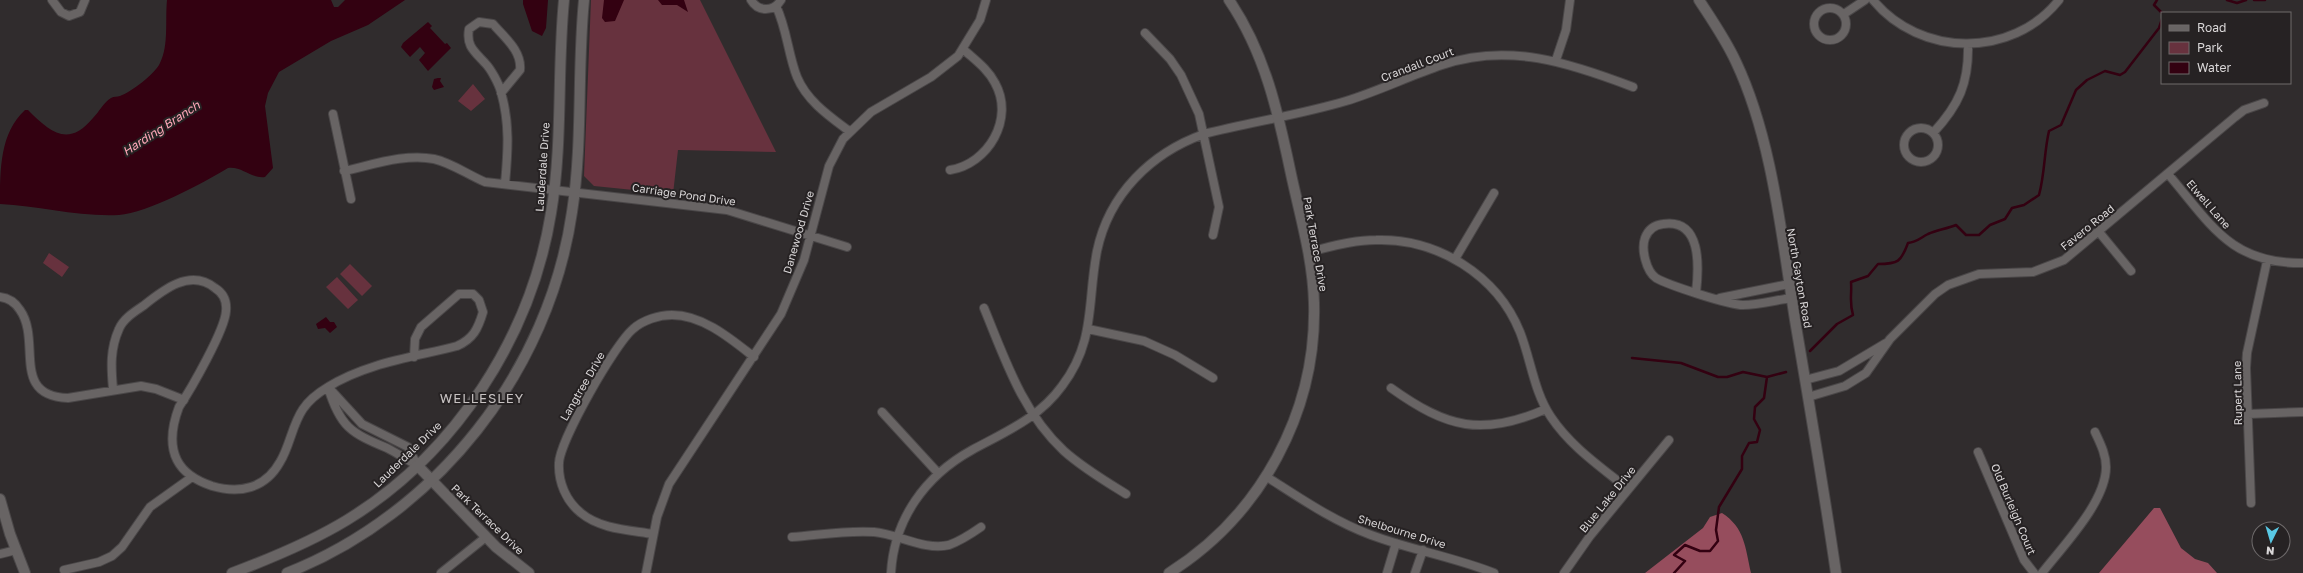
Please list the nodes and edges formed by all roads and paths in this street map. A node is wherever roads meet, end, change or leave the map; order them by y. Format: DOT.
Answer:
graph roads {
  1 [pos="52,0"];
  2 [pos="85,0"];
  3 [pos="564,0"];
  4 [pos="584,0"];
  5 [pos="751,0"];
  6 [pos="986,0"];
  7 [pos="1229,0"];
  8 [pos="1570,0"];
  9 [pos="1699,0"];
  10 [pos="1864,0"];
  11 [pos="1873,0"];
  12 [pos="2059,0"];
  13 [pos="779,3"];
  14 [pos="1844,14"];
  15 [pos="1145,33"];
  16 [pos="1968,44"];
  17 [pos="963,50"];
  18 [pos="1556,60"];
  19 [pos="1633,87"];
  20 [pos="501,93"];
  21 [pos="2264,103"];
  22 [pos="333,114"];
  23 [pos="1279,117"];
  24 [pos="849,131"];
  25 [pos="1932,133"];
  26 [pos="1204,134"];
  27 [pos="950,170"];
  28 [pos="344,171"];
  29 [pos="2168,174"];
  30 [pos="505,184"];
  31 [pos="554,190"];
  32 [pos="575,192"];
  33 [pos="1494,193"];
  34 [pos="351,199"];
  35 [pos="2099,232"];
  36 [pos="810,235"];
  37 [pos="1213,235"];
  38 [pos="847,247"];
  39 [pos="1308,252"];
  40 [pos="1455,259"];
  41 [pos="2267,260"];
  42 [pos="2303,262"];
  43 [pos="2131,270"];
  44 [pos="1789,284"];
  45 [pos="1696,293"];
  46 [pos="0,298"];
  47 [pos="1719,298"];
  48 [pos="1792,298"];
  49 [pos="984,308"];
  50 [pos="1088,329"];
  51 [pos="1889,341"];
  52 [pos="414,357"];
  53 [pos="754,357"];
  54 [pos="1213,378"];
  55 [pos="1805,380"];
  56 [pos="328,387"];
  57 [pos="1390,388"];
  58 [pos="113,389"];
  59 [pos="1808,397"];
  60 [pos="184,400"];
  61 [pos="1546,408"];
  62 [pos="882,412"];
  63 [pos="2303,412"];
  64 [pos="2248,414"];
  65 [pos="1034,415"];
  66 [pos="2095,432"];
  67 [pos="1669,440"];
  68 [pos="1978,452"];
  69 [pos="417,465"];
  70 [pos="938,473"];
  71 [pos="192,477"];
  72 [pos="1267,477"];
  73 [pos="431,480"];
  74 [pos="1628,489"];
  75 [pos="1126,494"];
  76 [pos="0,499"];
  77 [pos="2250,503"];
  78 [pos="981,528"];
  79 [pos="653,534"];
  80 [pos="899,536"];
  81 [pos="486,537"];
  82 [pos="792,537"];
  83 [pos="1396,543"];
  84 [pos="16,550"];
  85 [pos="1423,550"];
  86 [pos="0,554"];
  87 [pos="64,570"];
  88 [pos="25,573"];
  89 [pos="232,573"];
  90 [pos="287,573"];
  91 [pos="441,573"];
  92 [pos="529,573"];
  93 [pos="646,573"];
  94 [pos="891,573"];
  95 [pos="1169,573"];
  96 [pos="1387,573"];
  97 [pos="1415,573"];
  98 [pos="1494,573"];
  99 [pos="1564,573"];
  100 [pos="1836,573"];
  101 [pos="2034,573"];
  102 [pos="2042,573"];
  1 -- 2 [label="street"];
  3 -- 31 [label="main road, Lauderdale Drive"];
  4 -- 32 [label="main road"];
  5 -- 13 [label="street"];
  6 -- 17 [label="street, Danewood Drive"];
  7 -- 23 [label="main road, Park Terrace Drive"];
  8 -- 18 [label="street"];
  9 -- 44 [label="main road, North Gayton Road"];
  10 -- 14 [label="street"];
  11 -- 16 [label="street"];
  12 -- 16 [label="street"];
  13 -- 24 [label="street"];
  14 -- 14 [label="street"];
  15 -- 26 [label="street"];
  16 -- 25 [label="street"];
  17 -- 24 [label="street, Danewood Drive"];
  17 -- 27 [label="street"];
  18 -- 19 [label="street, Crandall Court"];
  18 -- 23 [label="street, Crandall Court"];
  20 -- 20 [label="street"];
  20 -- 30 [label="street"];
  21 -- 29 [label="street, Favero Road"];
  22 -- 28 [label="street"];
  23 -- 26 [label="street, Crandall Court"];
  23 -- 39 [label="main road, Park Terrace Drive"];
  24 -- 36 [label="street, Danewood Drive"];
  25 -- 25 [label="street"];
  26 -- 37 [label="street"];
  26 -- 50 [label="street, Crandall Court"];
  28 -- 30 [label="street, Carriage Pond Drive"];
  28 -- 34 [label="street"];
  29 -- 35 [label="street, Favero Road"];
  29 -- 41 [label="street, Elwell Lane"];
  30 -- 31 [label="street, Carriage Pond Drive"];
  31 -- 32 [label="street, Carriage Pond Drive"];
  31 -- 69 [label="main road, Lauderdale Drive"];
  32 -- 36 [label="street, Carriage Pond Drive"];
  32 -- 73 [label="main road"];
  33 -- 40 [label="street"];
  35 -- 43 [label="street"];
  35 -- 51 [label="street, Favero Road"];
  36 -- 38 [label="street, Carriage Pond Drive"];
  36 -- 53 [label="street, Danewood Drive"];
  39 -- 40 [label="street"];
  39 -- 72 [label="main road, Park Terrace Drive"];
  40 -- 61 [label="street"];
  41 -- 42 [label="street, Elwell Lane"];
  41 -- 64 [label="street, Rupert Lane"];
  44 -- 47 [label="street"];
  44 -- 48 [label="main road, North Gayton Road"];
  45 -- 45 [label="street"];
  45 -- 47 [label="street"];
  46 -- 58 [label="street"];
  47 -- 48 [label="street"];
  48 -- 55 [label="main road, North Gayton Road"];
  49 -- 65 [label="street"];
  50 -- 54 [label="street"];
  50 -- 65 [label="street, Crandall Court"];
  51 -- 55 [label="street, Favero Road"];
  51 -- 59 [label="street, Favero Road"];
  52 -- 52 [label="street"];
  52 -- 56 [label="street"];
  53 -- 79 [label="street, Danewood Drive"];
  53 -- 79 [label="street, Langtree Drive"];
  55 -- 59 [label="main road, North Gayton Road"];
  56 -- 69 [label="street"];
  56 -- 69 [label="street"];
  56 -- 71 [label="street"];
  57 -- 61 [label="street"];
  58 -- 60 [label="street"];
  58 -- 60 [label="street"];
  59 -- 100 [label="main road, North Gayton Road"];
  60 -- 71 [label="street"];
  61 -- 74 [label="street"];
  62 -- 70 [label="street"];
  63 -- 64 [label="street"];
  64 -- 77 [label="street, Rupert Lane"];
  65 -- 70 [label="street, Crandall Court"];
  65 -- 75 [label="street"];
  66 -- 102 [label="street"];
  67 -- 74 [label="street, Blue Lake Drive"];
  68 -- 101 [label="street, Old Burleigh Court"];
  69 -- 73 [label="main road, Park Terrace Drive"];
  69 -- 89 [label="main road, Lauderdale Drive"];
  70 -- 80 [label="street, Crandall Court"];
  71 -- 87 [label="street"];
  72 -- 83 [label="street, Shelbourne Drive"];
  72 -- 95 [label="main road, Park Terrace Drive"];
  73 -- 81 [label="main road, Park Terrace Drive"];
  73 -- 90 [label="main road"];
  74 -- 99 [label="street, Blue Lake Drive"];
  76 -- 84 [label="main road"];
  78 -- 80 [label="street"];
  79 -- 93 [label="street, Danewood Drive"];
  80 -- 82 [label="street"];
  80 -- 94 [label="street, Crandall Court"];
  81 -- 91 [label="street"];
  81 -- 92 [label="main road, Park Terrace Drive"];
  83 -- 85 [label="street, Shelbourne Drive"];
  83 -- 96 [label="street"];
  84 -- 86 [label="street"];
  84 -- 88 [label="main road"];
  85 -- 97 [label="street"];
  85 -- 98 [label="street, Shelbourne Drive"];
}
